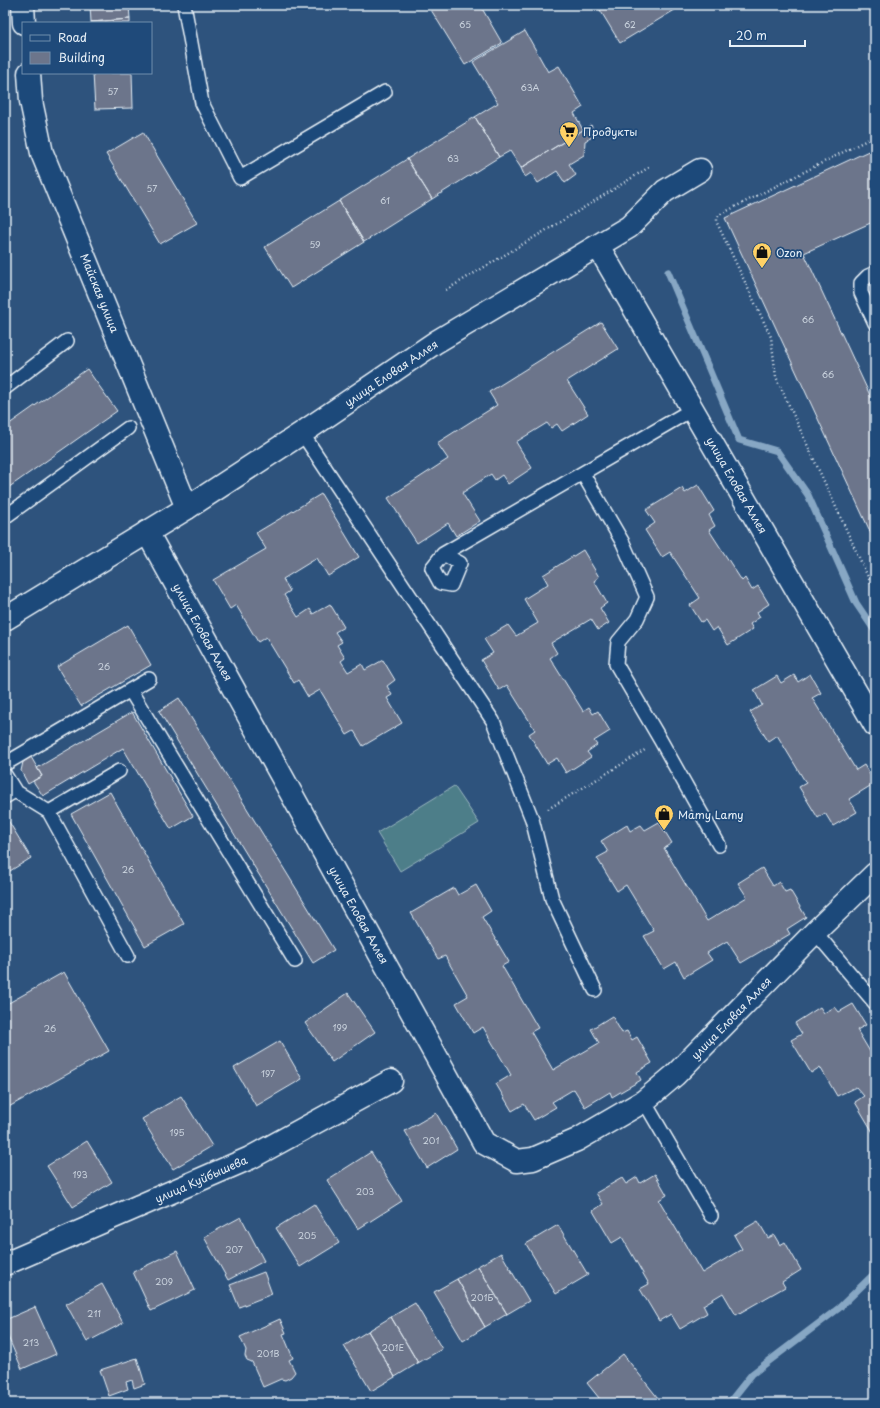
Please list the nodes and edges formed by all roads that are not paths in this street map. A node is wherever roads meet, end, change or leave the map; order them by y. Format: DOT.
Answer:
graph roads {
  1 [pos="23,5"];
  2 [pos="184,5"];
  3 [pos="24,22"];
  4 [pos="29,74"];
  5 [pos="386,92"];
  6 [pos="700,170"];
  7 [pos="598,246"];
  8 [pos="875,273"];
  9 [pos="875,323"];
  10 [pos="67,340"];
  11 [pos="5,388"];
  12 [pos="693,409"];
  13 [pos="128,428"];
  14 [pos="302,433"];
  15 [pos="584,474"];
  16 [pos="188,508"];
  17 [pos="5,517"];
  18 [pos="148,532"];
  19 [pos="443,554"];
  20 [pos="5,619"];
  21 [pos="149,679"];
  22 [pos="130,690"];
  23 [pos="875,725"];
  24 [pos="5,764"];
  25 [pos="119,771"];
  26 [pos="5,775"];
  27 [pos="10,794"];
  28 [pos="49,812"];
  29 [pos="719,845"];
  30 [pos="875,874"];
  31 [pos="816,932"];
  32 [pos="128,956"];
  33 [pos="295,961"];
  34 [pos="595,990"];
  35 [pos="875,1003"];
  36 [pos="391,1081"];
  37 [pos="644,1101"];
  38 [pos="710,1216"];
  39 [pos="5,1264"];
  1 -- 3 [label="street"];
  2 -- 5 [label="lane"];
  4 -- 16 [label="street, Майская улица"];
  6 -- 7 [label="street, улица Еловая Аллея"];
  7 -- 12 [label="street, улица Еловая Аллея"];
  7 -- 14 [label="street, улица Еловая Аллея"];
  8 -- 9 [label="lane"];
  10 -- 11 [label="lane"];
  12 -- 15 [label="lane"];
  12 -- 23 [label="street, улица Еловая Аллея"];
  13 -- 17 [label="lane"];
  14 -- 16 [label="street, улица Еловая Аллея"];
  14 -- 34 [label="lane"];
  15 -- 19 [label="lane"];
  15 -- 29 [label="lane"];
  16 -- 18 [label="street, улица Еловая Аллея"];
  18 -- 20 [label="street, улица Еловая Аллея"];
  18 -- 37 [label="street, улица Еловая Аллея"];
  21 -- 22 [label="lane"];
  22 -- 24 [label="lane"];
  22 -- 33 [label="lane"];
  25 -- 28 [label="lane"];
  26 -- 27 [label="lane"];
  27 -- 28 [label="lane"];
  28 -- 32 [label="lane"];
  30 -- 31 [label="street, улица Еловая Аллея"];
  31 -- 35 [label="lane"];
  31 -- 37 [label="street, улица Еловая Аллея"];
  36 -- 39 [label="street, улица Куйбышева"];
  37 -- 38 [label="lane"];
}
